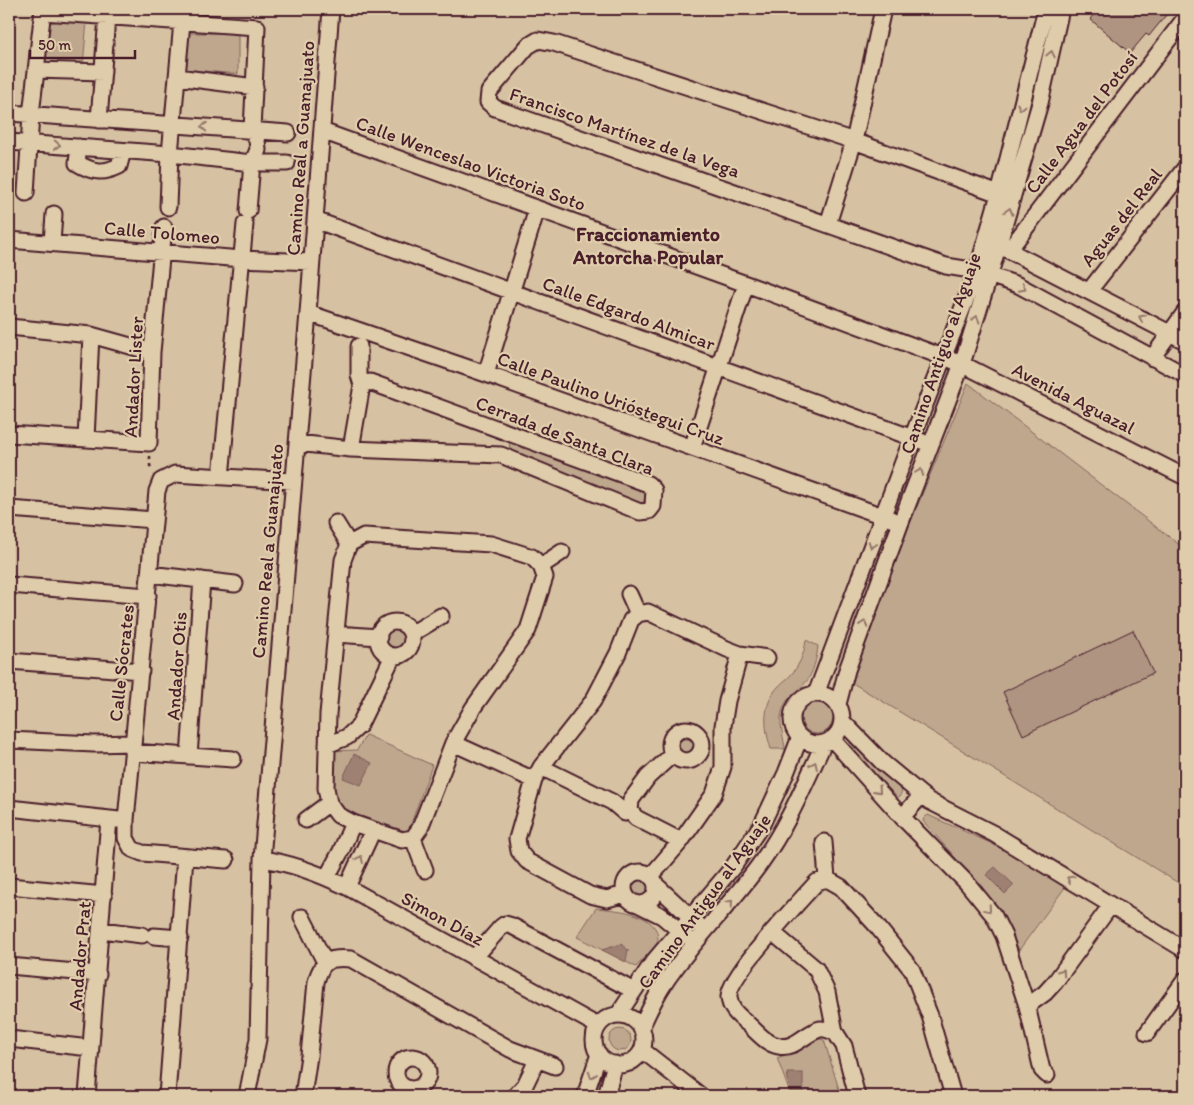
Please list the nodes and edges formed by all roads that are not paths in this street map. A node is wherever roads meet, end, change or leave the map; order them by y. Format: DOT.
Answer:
graph roads {
  1 [pos="331,9"];
  2 [pos="883,9"];
  3 [pos="1046,9"];
  4 [pos="1060,9"];
  5 [pos="43,10"];
  6 [pos="107,17"];
  7 [pos="1185,18"];
  8 [pos="182,22"];
  9 [pos="36,70"];
  10 [pos="103,72"];
  11 [pos="177,77"];
  12 [pos="255,87"];
  13 [pos="9,113"];
  14 [pos="31,115"];
  15 [pos="99,120"];
  16 [pos="173,125"];
  17 [pos="252,130"];
  18 [pos="322,131"];
  19 [pos="288,133"];
  20 [pos="854,141"];
  21 [pos="9,142"];
  22 [pos="29,143"];
  23 [pos="79,147"];
  24 [pos="124,150"];
  25 [pos="170,154"];
  26 [pos="252,163"];
  27 [pos="287,163"];
  28 [pos="1185,168"];
  29 [pos="26,193"];
  30 [pos="999,194"];
  31 [pos="168,207"];
  32 [pos="537,209"];
  33 [pos="54,214"];
  34 [pos="314,220"];
  35 [pos="828,224"];
  36 [pos="164,227"];
  37 [pos="9,240"];
  38 [pos="52,244"];
  39 [pos="998,245"];
  40 [pos="162,252"];
  41 [pos="242,259"];
  42 [pos="312,262"];
  43 [pos="984,273"];
  44 [pos="746,284"];
  45 [pos="1089,291"];
  46 [pos="512,292"];
  47 [pos="1185,312"];
  48 [pos="308,313"];
  49 [pos="9,327"];
  50 [pos="1169,332"];
  51 [pos="91,335"];
  52 [pos="1185,341"];
  53 [pos="359,346"];
  54 [pos="152,352"];
  55 [pos="944,357"];
  56 [pos="1152,358"];
  57 [pos="962,364"];
  58 [pos="719,367"];
  59 [pos="486,374"];
  60 [pos="1185,374"];
  61 [pos="362,385"];
  62 [pos="9,434"];
  63 [pos="508,434"];
  64 [pos="912,438"];
  65 [pos="86,439"];
  66 [pos="297,443"];
  67 [pos="931,444"];
  68 [pos="692,448"];
  69 [pos="351,449"];
  70 [pos="501,455"];
  71 [pos="1185,476"];
  72 [pos="221,477"];
  73 [pos="293,481"];
  74 [pos="9,509"];
  75 [pos="882,516"];
  76 [pos="154,520"];
  77 [pos="336,522"];
  78 [pos="901,522"];
  79 [pos="349,544"];
  80 [pos="562,552"];
  81 [pos="542,566"];
  82 [pos="149,574"];
  83 [pos="202,580"];
  84 [pos="235,584"];
  85 [pos="9,585"];
  86 [pos="629,594"];
  87 [pos="148,596"];
  88 [pos="638,614"];
  89 [pos="441,616"];
  90 [pos="336,634"];
  91 [pos="411,634"];
  92 [pos="379,637"];
  93 [pos="740,654"];
  94 [pos="393,656"];
  95 [pos="767,658"];
  96 [pos="9,661"];
  97 [pos="141,671"];
  98 [pos="816,694"];
  99 [pos="838,704"];
  100 [pos="842,721"];
  101 [pos="800,737"];
  102 [pos="9,740"];
  103 [pos="828,741"];
  104 [pos="453,743"];
  105 [pos="327,745"];
  106 [pos="132,747"];
  107 [pos="673,754"];
  108 [pos="189,756"];
  109 [pos="233,759"];
  110 [pos="537,774"];
  111 [pos="922,795"];
  112 [pos="329,803"];
  113 [pos="9,808"];
  114 [pos="623,813"];
  115 [pos="902,817"];
  116 [pos="109,819"];
  117 [pos="126,820"];
  118 [pos="306,820"];
  119 [pos="353,823"];
  120 [pos="373,830"];
  121 [pos="412,838"];
  122 [pos="681,840"];
  123 [pos="824,842"];
  124 [pos="185,857"];
  125 [pos="262,859"];
  126 [pos="226,860"];
  127 [pos="425,870"];
  128 [pos="327,877"];
  129 [pos="827,879"];
  130 [pos="653,880"];
  131 [pos="9,886"];
  132 [pos="347,887"];
  133 [pos="104,895"];
  134 [pos="631,899"];
  135 [pos="1111,904"];
  136 [pos="302,917"];
  137 [pos="690,917"];
  138 [pos="101,930"];
  139 [pos="679,930"];
  140 [pos="705,931"];
  141 [pos="772,932"];
  142 [pos="180,938"];
  143 [pos="694,944"];
  144 [pos="1185,950"];
  145 [pos="474,958"];
  146 [pos="325,962"];
  147 [pos="9,966"];
  148 [pos="98,974"];
  149 [pos="1185,980"];
  150 [pos="634,991"];
  151 [pos="1028,1006"];
  152 [pos="618,1015"];
  153 [pos="598,1026"];
  154 [pos="641,1028"];
  155 [pos="835,1032"];
  156 [pos="1147,1033"];
  157 [pos="9,1039"];
  158 [pos="90,1048"];
  159 [pos="642,1050"];
  160 [pos="599,1054"];
  161 [pos="537,1060"];
  162 [pos="615,1064"];
  163 [pos="555,1066"];
  164 [pos="1047,1075"];
  165 [pos="87,1096"];
  166 [pos="167,1096"];
  167 [pos="247,1096"];
  168 [pos="303,1096"];
  169 [pos="515,1096"];
  170 [pos="585,1096"];
  171 [pos="606,1096"];
  172 [pos="701,1096"];
  173 [pos="856,1096"];
  174 [pos="953,1096"];
  1 -- 18 [label="street, Camino Real a Guanajuato"];
  2 -- 20 [label="street"];
  3 -- 30 [label="street, Camino Antiguo al Aguaje, one-way"];
  39 -- 4 [label="street, Camino Antiguo al Aguaje, one-way"];
  5 -- 6 [label="street"];
  5 -- 9 [label="street"];
  6 -- 8 [label="street"];
  6 -- 10 [label="street"];
  7 -- 39 [label="street, Calle Agua del Potosí"];
  8 -- 11 [label="street"];
  8 -- 12 [label="street"];
  9 -- 10 [label="street"];
  9 -- 14 [label="street"];
  10 -- 15 [label="street"];
  11 -- 12 [label="street"];
  11 -- 16 [label="street"];
  12 -- 17 [label="street"];
  13 -- 14 [label="street"];
  14 -- 15 [label="street"];
  14 -- 22 [label="street"];
  15 -- 16 [label="street"];
  17 -- 16 [label="street, one-way"];
  16 -- 25 [label="street"];
  17 -- 19 [label="street"];
  17 -- 26 [label="street"];
  18 -- 32 [label="street, Calle Wenceslao Victoria Soto"];
  18 -- 34 [label="street, Camino Real a Guanajuato"];
  20 -- 30 [label="street, Francisco Martínez de la Vega"];
  20 -- 35 [label="street"];
  20 -- 35 [label="street, Francisco Martínez de la Vega"];
  21 -- 22 [label="street"];
  22 -- 23 [label="street, one-way"];
  22 -- 29 [label="street"];
  23 -- 24 [label="street"];
  23 -- 24 [label="street"];
  24 -- 25 [label="street"];
  25 -- 26 [label="street"];
  25 -- 31 [label="street"];
  26 -- 27 [label="street"];
  26 -- 41 [label="street"];
  28 -- 45 [label="street, Aguas del Real"];
  30 -- 39 [label="street, Camino Antiguo al Aguaje"];
  32 -- 44 [label="street, Calle Wenceslao Victoria Soto"];
  32 -- 46 [label="street"];
  33 -- 38 [label="street"];
  34 -- 42 [label="street, Camino Real a Guanajuato"];
  34 -- 46 [label="street, Calle Edgardo Almicar"];
  35 -- 43 [label="street, Francisco Martínez de la Vega"];
  36 -- 40 [label="street, Andador Lister"];
  37 -- 38 [label="street, Calle Tolomeo"];
  38 -- 40 [label="street, Calle Tolomeo"];
  39 -- 43 [label="street, Camino Antiguo al Aguaje"];
  39 -- 45 [label="street"];
  40 -- 41 [label="street, Calle Tolomeo"];
  40 -- 54 [label="street, Andador Lister"];
  41 -- 42 [label="street, Calle Tolomeo"];
  41 -- 72 [label="street"];
  42 -- 48 [label="street, Camino Real a Guanajuato"];
  43 -- 55 [label="street, Camino Antiguo al Aguaje"];
  43 -- 56 [label="street, Francisco Martínez de la Vega, one-way"];
  57 -- 43 [label="street, Camino Antiguo al Aguaje, one-way"];
  44 -- 55 [label="street, Calle Wenceslao Victoria Soto"];
  44 -- 58 [label="street"];
  50 -- 45 [label="street, one-way"];
  46 -- 58 [label="street, Calle Edgardo Almicar"];
  46 -- 59 [label="street"];
  47 -- 50 [label="street"];
  48 -- 59 [label="street, Calle Paulino Urióstegui Cruz"];
  48 -- 66 [label="street, Camino Real a Guanajuato"];
  49 -- 51 [label="street"];
  50 -- 52 [label="street"];
  50 -- 56 [label="street"];
  51 -- 54 [label="street"];
  51 -- 65 [label="street"];
  53 -- 61 [label="street"];
  54 -- 65 [label="street, Andador Lister"];
  55 -- 57 [label="street, Avenida Aguazal"];
  55 -- 64 [label="street, Camino Antiguo al Aguaje"];
  56 -- 60 [label="street, Francisco Martínez de la Vega"];
  57 -- 67 [label="street, Camino Antiguo al Aguaje"];
  57 -- 71 [label="street, Avenida Aguazal"];
  58 -- 64 [label="street, Calle Edgardo Almicar"];
  58 -- 68 [label="street"];
  59 -- 68 [label="street, Calle Paulino Urióstegui Cruz"];
  61 -- 63 [label="street, Cerrada de Santa Clara"];
  61 -- 69 [label="street"];
  62 -- 65 [label="street"];
  63 -- 70 [label="street"];
  63 -- 70 [label="street, Cerrada de Santa Clara"];
  64 -- 67 [label="street, Calle Edgardo Almicar"];
  64 -- 75 [label="street, Camino Antiguo al Aguaje"];
  66 -- 69 [label="street, Cerrada de Santa Clara"];
  66 -- 73 [label="street, Camino Real a Guanajuato"];
  78 -- 67 [label="street, Camino Antiguo al Aguaje, one-way"];
  68 -- 75 [label="street, Calle Paulino Urióstegui Cruz"];
  69 -- 70 [label="street, Cerrada de Santa Clara"];
  72 -- 73 [label="street"];
  72 -- 76 [label="street, Calle Sócrates"];
  73 -- 125 [label="street, Camino Real a Guanajuato"];
  74 -- 76 [label="street"];
  75 -- 78 [label="street, Calle Paulino Urióstegui Cruz"];
  75 -- 98 [label="street, Camino Antiguo al Aguaje, one-way"];
  76 -- 82 [label="street, Calle Sócrates"];
  77 -- 79 [label="street"];
  99 -- 78 [label="street, Camino Antiguo al Aguaje, one-way"];
  79 -- 81 [label="street"];
  79 -- 90 [label="street"];
  80 -- 81 [label="street"];
  81 -- 104 [label="street"];
  82 -- 83 [label="street"];
  82 -- 87 [label="street, Calle Sócrates"];
  83 -- 84 [label="street"];
  83 -- 108 [label="street, Andador Otis"];
  85 -- 87 [label="street"];
  86 -- 88 [label="street"];
  87 -- 97 [label="street, Calle Sócrates"];
  88 -- 93 [label="street"];
  88 -- 110 [label="street"];
  89 -- 91 [label="street"];
  90 -- 92 [label="street"];
  90 -- 105 [label="street"];
  91 -- 92 [label="street"];
  91 -- 94 [label="street"];
  92 -- 94 [label="street"];
  93 -- 95 [label="street"];
  93 -- 122 [label="street"];
  94 -- 105 [label="street"];
  96 -- 97 [label="street"];
  97 -- 106 [label="street, Calle Sócrates"];
  98 -- 99 [label="street"];
  98 -- 101 [label="street"];
  99 -- 100 [label="street"];
  100 -- 103 [label="street"];
  100 -- 111 [label="street"];
  101 -- 103 [label="street"];
  101 -- 137 [label="street, Camino Antiguo al Aguaje"];
  102 -- 106 [label="street"];
  103 -- 115 [label="street, one-way"];
  140 -- 103 [label="street, Camino Antiguo al Aguaje, one-way"];
  104 -- 110 [label="street"];
  104 -- 121 [label="street"];
  105 -- 112 [label="street"];
  106 -- 108 [label="street"];
  106 -- 117 [label="street, Calle Sócrates"];
  107 -- 114 [label="street"];
  108 -- 109 [label="street"];
  110 -- 114 [label="street"];
  110 -- 134 [label="street"];
  111 -- 115 [label="street"];
  135 -- 111 [label="street, one-way"];
  112 -- 118 [label="street"];
  112 -- 119 [label="street"];
  113 -- 116 [label="street"];
  114 -- 122 [label="street"];
  115 -- 151 [label="street, one-way"];
  116 -- 117 [label="street"];
  116 -- 133 [label="street, Andador Prat"];
  117 -- 124 [label="street, Calle Sócrates"];
  119 -- 120 [label="street"];
  119 -- 128 [label="street"];
  120 -- 121 [label="street"];
  132 -- 120 [label="street, one-way"];
  121 -- 127 [label="street"];
  122 -- 130 [label="street"];
  123 -- 129 [label="street"];
  124 -- 126 [label="street"];
  124 -- 142 [label="street"];
  125 -- 128 [label="street, Simon Díaz"];
  125 -- 167 [label="street, Camino Real a Guanajuato"];
  128 -- 132 [label="street, Simon Díaz"];
  129 -- 141 [label="street"];
  129 -- 174 [label="street"];
  130 -- 134 [label="street"];
  130 -- 134 [label="street"];
  130 -- 137 [label="street"];
  131 -- 133 [label="street"];
  132 -- 145 [label="street, Simon Díaz"];
  133 -- 138 [label="street, Andador Prat"];
  134 -- 139 [label="street"];
  135 -- 144 [label="street"];
  151 -- 135 [label="street, one-way"];
  136 -- 146 [label="street"];
  137 -- 139 [label="street, Camino Antiguo al Aguaje"];
  137 -- 140 [label="street"];
  138 -- 142 [label="street"];
  138 -- 148 [label="street, Andador Prat"];
  139 -- 143 [label="street"];
  139 -- 150 [label="street, Camino Antiguo al Aguaje"];
  140 -- 143 [label="street, Camino Antiguo al Aguaje"];
  141 -- 155 [label="street"];
  141 -- 155 [label="street"];
  142 -- 166 [label="street"];
  143 -- 154 [label="street, Camino Antiguo al Aguaje"];
  145 -- 150 [label="street"];
  145 -- 153 [label="street, Simon Díaz"];
  146 -- 161 [label="street"];
  146 -- 168 [label="street"];
  147 -- 148 [label="street"];
  148 -- 158 [label="street, Andador Prat"];
  149 -- 156 [label="street"];
  150 -- 152 [label="street, Camino Antiguo al Aguaje"];
  151 -- 164 [label="street"];
  152 -- 153 [label="street"];
  152 -- 154 [label="street"];
  153 -- 160 [label="street"];
  154 -- 159 [label="street"];
  155 -- 173 [label="street"];
  157 -- 158 [label="street"];
  158 -- 165 [label="street, Andador Prat"];
  159 -- 162 [label="street"];
  159 -- 172 [label="street"];
  160 -- 162 [label="street"];
  160 -- 170 [label="street, one-way"];
  161 -- 163 [label="street"];
  161 -- 169 [label="street"];
  162 -- 171 [label="street"];
}
